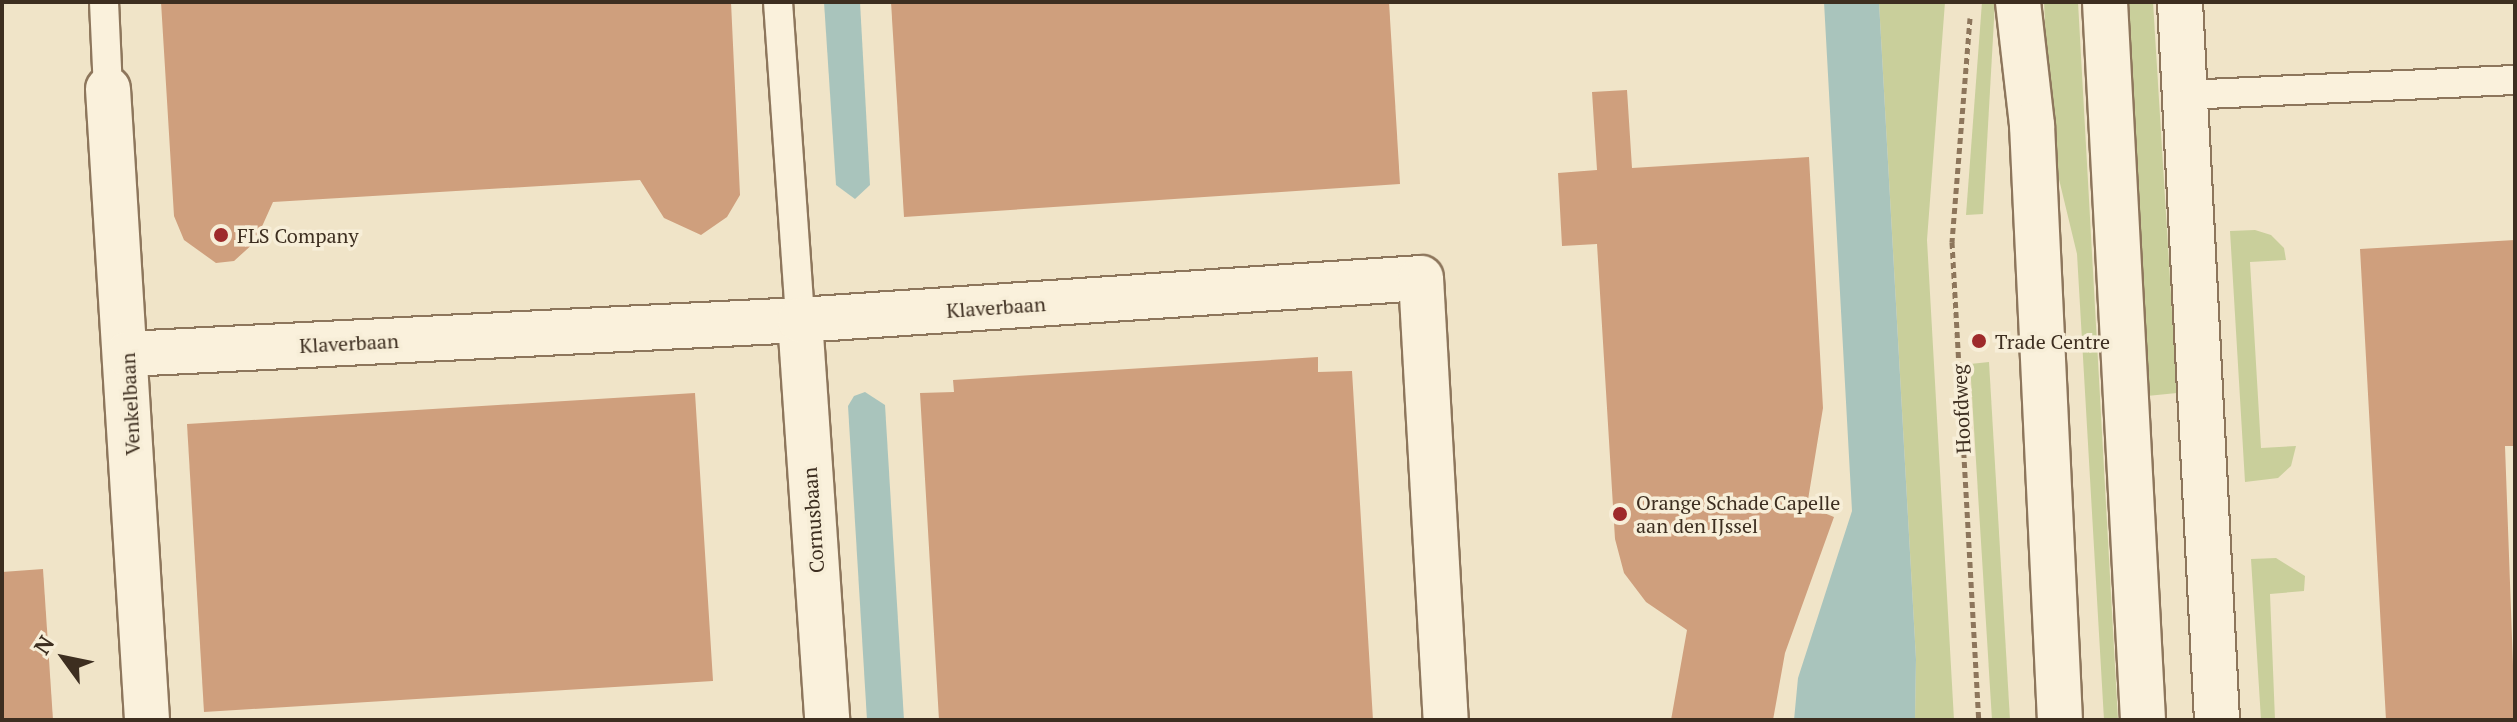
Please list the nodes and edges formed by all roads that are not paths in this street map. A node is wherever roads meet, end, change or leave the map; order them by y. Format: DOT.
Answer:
graph roads {
  1 [pos="104,2"];
  2 [pos="778,2"];
  3 [pos="2018,2"];
  4 [pos="2105,2"];
  5 [pos="2180,2"];
  6 [pos="2515,80"];
  7 [pos="108,89"];
  8 [pos="2184,95"];
  9 [pos="800,320"];
  10 [pos="127,354"];
  11 [pos="147,720"];
  12 [pos="827,720"];
  13 [pos="1446,720"];
  14 [pos="2060,720"];
  15 [pos="2143,720"];
  16 [pos="2217,720"];
  1 -- 7 [label="lane"];
  2 -- 9 [label="lane"];
  3 -- 14 [label="street"];
  4 -- 15 [label="street"];
  5 -- 8 [label="street"];
  6 -- 8 [label="lane"];
  7 -- 10 [label="street, Venkelbaan"];
  8 -- 16 [label="street"];
  9 -- 10 [label="street, Klaverbaan"];
  9 -- 12 [label="street, Cornusbaan"];
  9 -- 13 [label="street, Klaverbaan"];
  10 -- 11 [label="street, Venkelbaan"];
}
